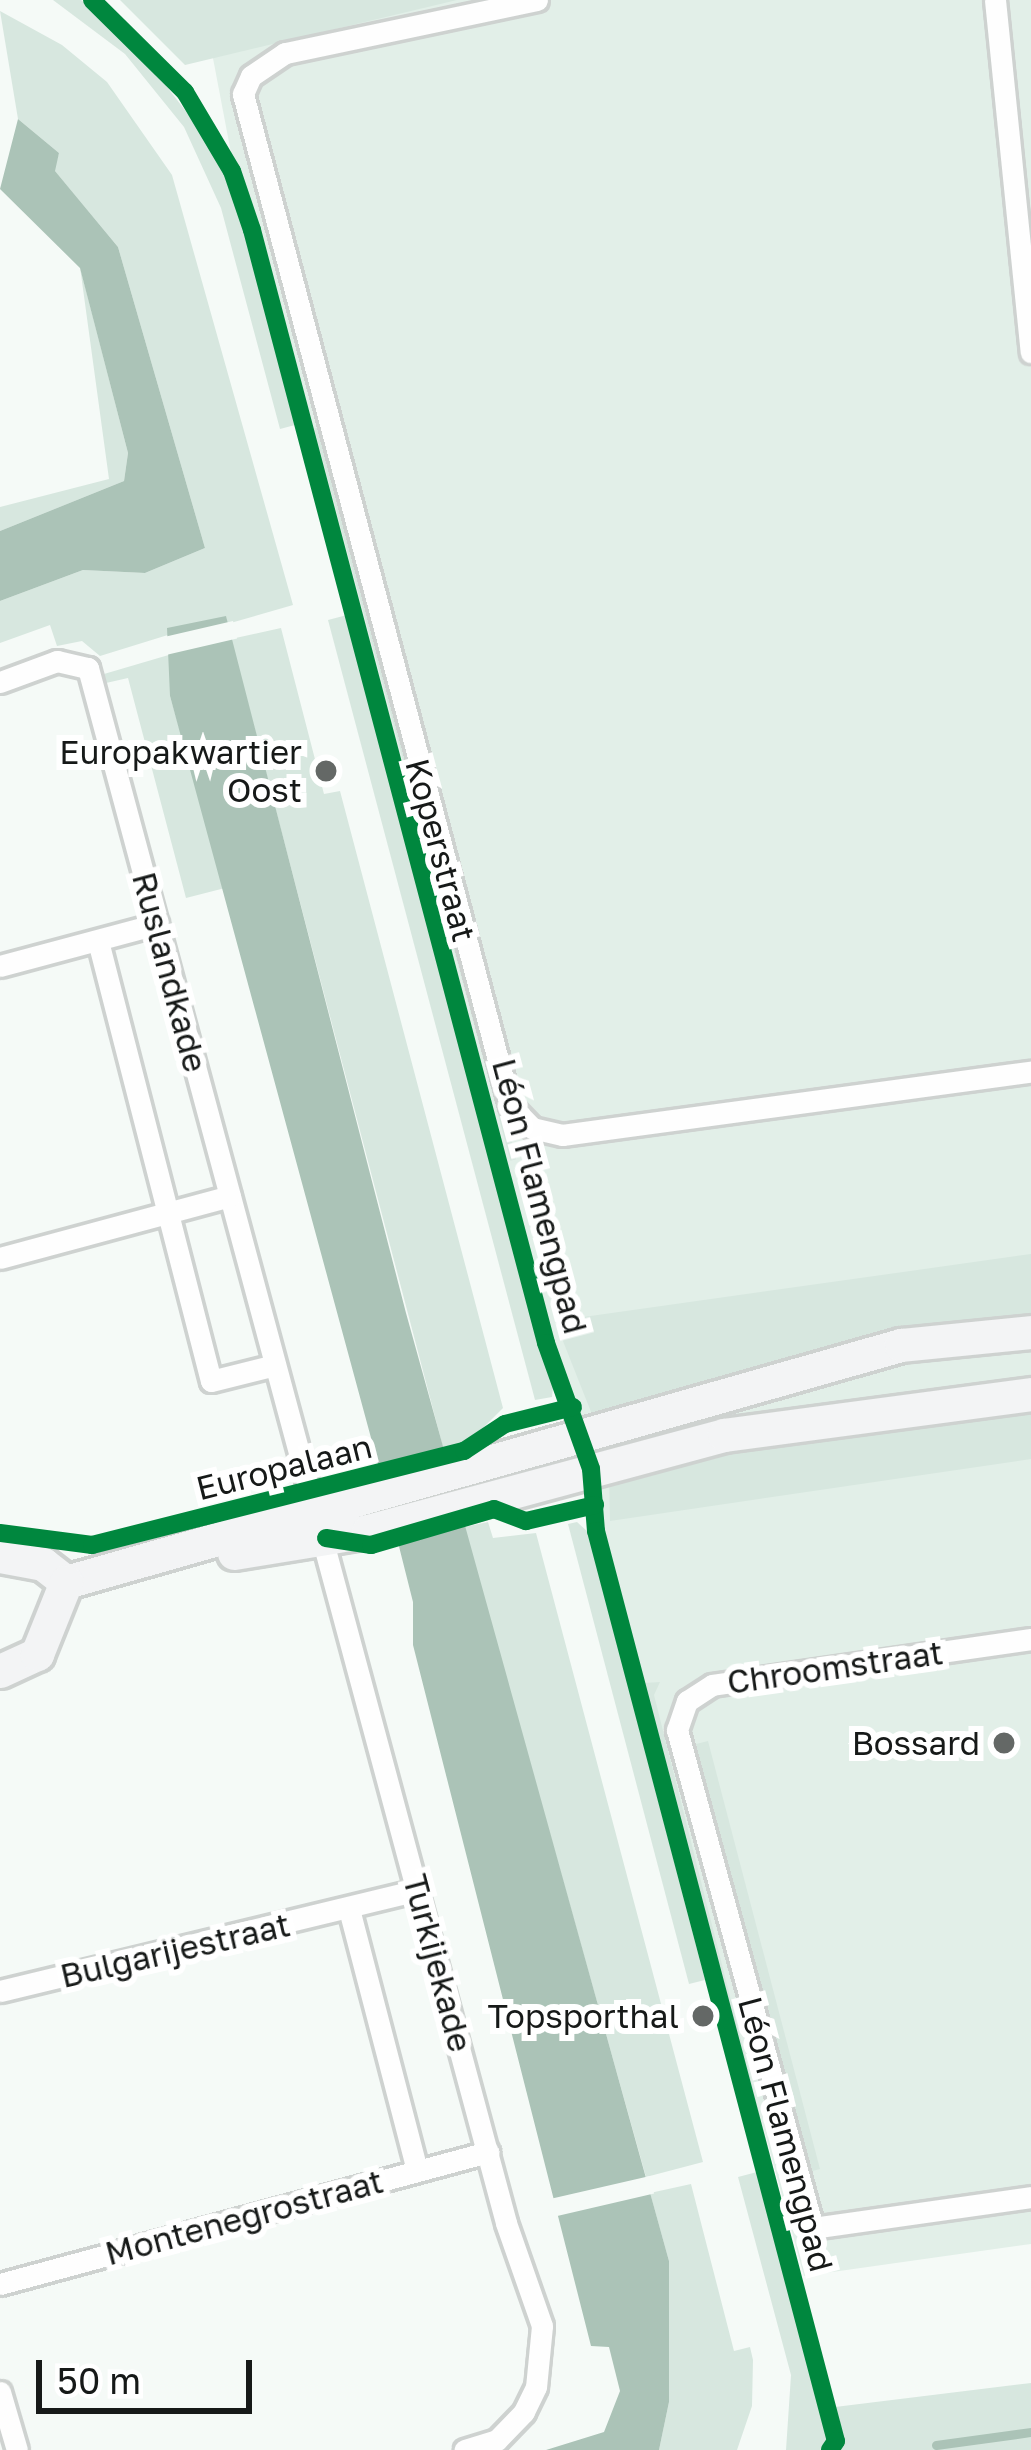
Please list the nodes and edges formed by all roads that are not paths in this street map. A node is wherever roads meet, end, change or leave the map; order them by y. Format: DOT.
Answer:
graph roads {
  1 [pos="537,0"];
  2 [pos="995,0"];
  3 [pos="1031,352"];
  4 [pos="0,682"];
  5 [pos="157,924"];
  6 [pos="98,941"];
  7 [pos="0,966"];
  8 [pos="1031,1072"];
  9 [pos="230,1196"];
  10 [pos="170,1213"];
  11 [pos="0,1258"];
  12 [pos="1031,1332"];
  13 [pos="275,1365"];
  14 [pos="1031,1394"];
  15 [pos="476,1485"];
  16 [pos="322,1523"];
  17 [pos="0,1556"];
  18 [pos="66,1582"];
  19 [pos="1031,1639"];
  20 [pos="0,1671"];
  21 [pos="418,1891"];
  22 [pos="350,1909"];
  23 [pos="0,1991"];
  24 [pos="488,2152"];
  25 [pos="417,2170"];
  26 [pos="1031,2197"];
  27 [pos="0,2284"];
  28 [pos="0,2392"];
  29 [pos="17,2450"];
  30 [pos="464,2450"];
  1 -- 8 [label="street, Koperstraat"];
  2 -- 3 [label="street"];
  4 -- 5 [label="street, Ruslandkade"];
  5 -- 6 [label="street"];
  5 -- 9 [label="street, Ruslandkade"];
  6 -- 7 [label="street"];
  6 -- 10 [label="street, Ruslandkade"];
  9 -- 10 [label="street"];
  9 -- 13 [label="street, Ruslandkade"];
  10 -- 11 [label="street"];
  10 -- 13 [label="street, Ruslandkade"];
  12 -- 15 [label="street, Europalaan"];
  13 -- 16 [label="street, Ruslandkade"];
  14 -- 15 [label="street, Europalaan"];
  15 -- 16 [label="street, Europalaan"];
  16 -- 18 [label="street, Europalaan"];
  16 -- 21 [label="street, Turkijekade"];
  17 -- 18 [label="street"];
  18 -- 20 [label="street"];
  19 -- 26 [label="street, Chroomstraat"];
  21 -- 22 [label="street, Bulgarijestraat"];
  21 -- 24 [label="street, Turkijekade"];
  22 -- 23 [label="street, Bulgarijestraat"];
  22 -- 25 [label="street"];
  24 -- 25 [label="street, Montenegrostraat"];
  24 -- 30 [label="street, Turkijekade"];
  25 -- 27 [label="street, Montenegrostraat"];
  28 -- 29 [label="street"];
}
